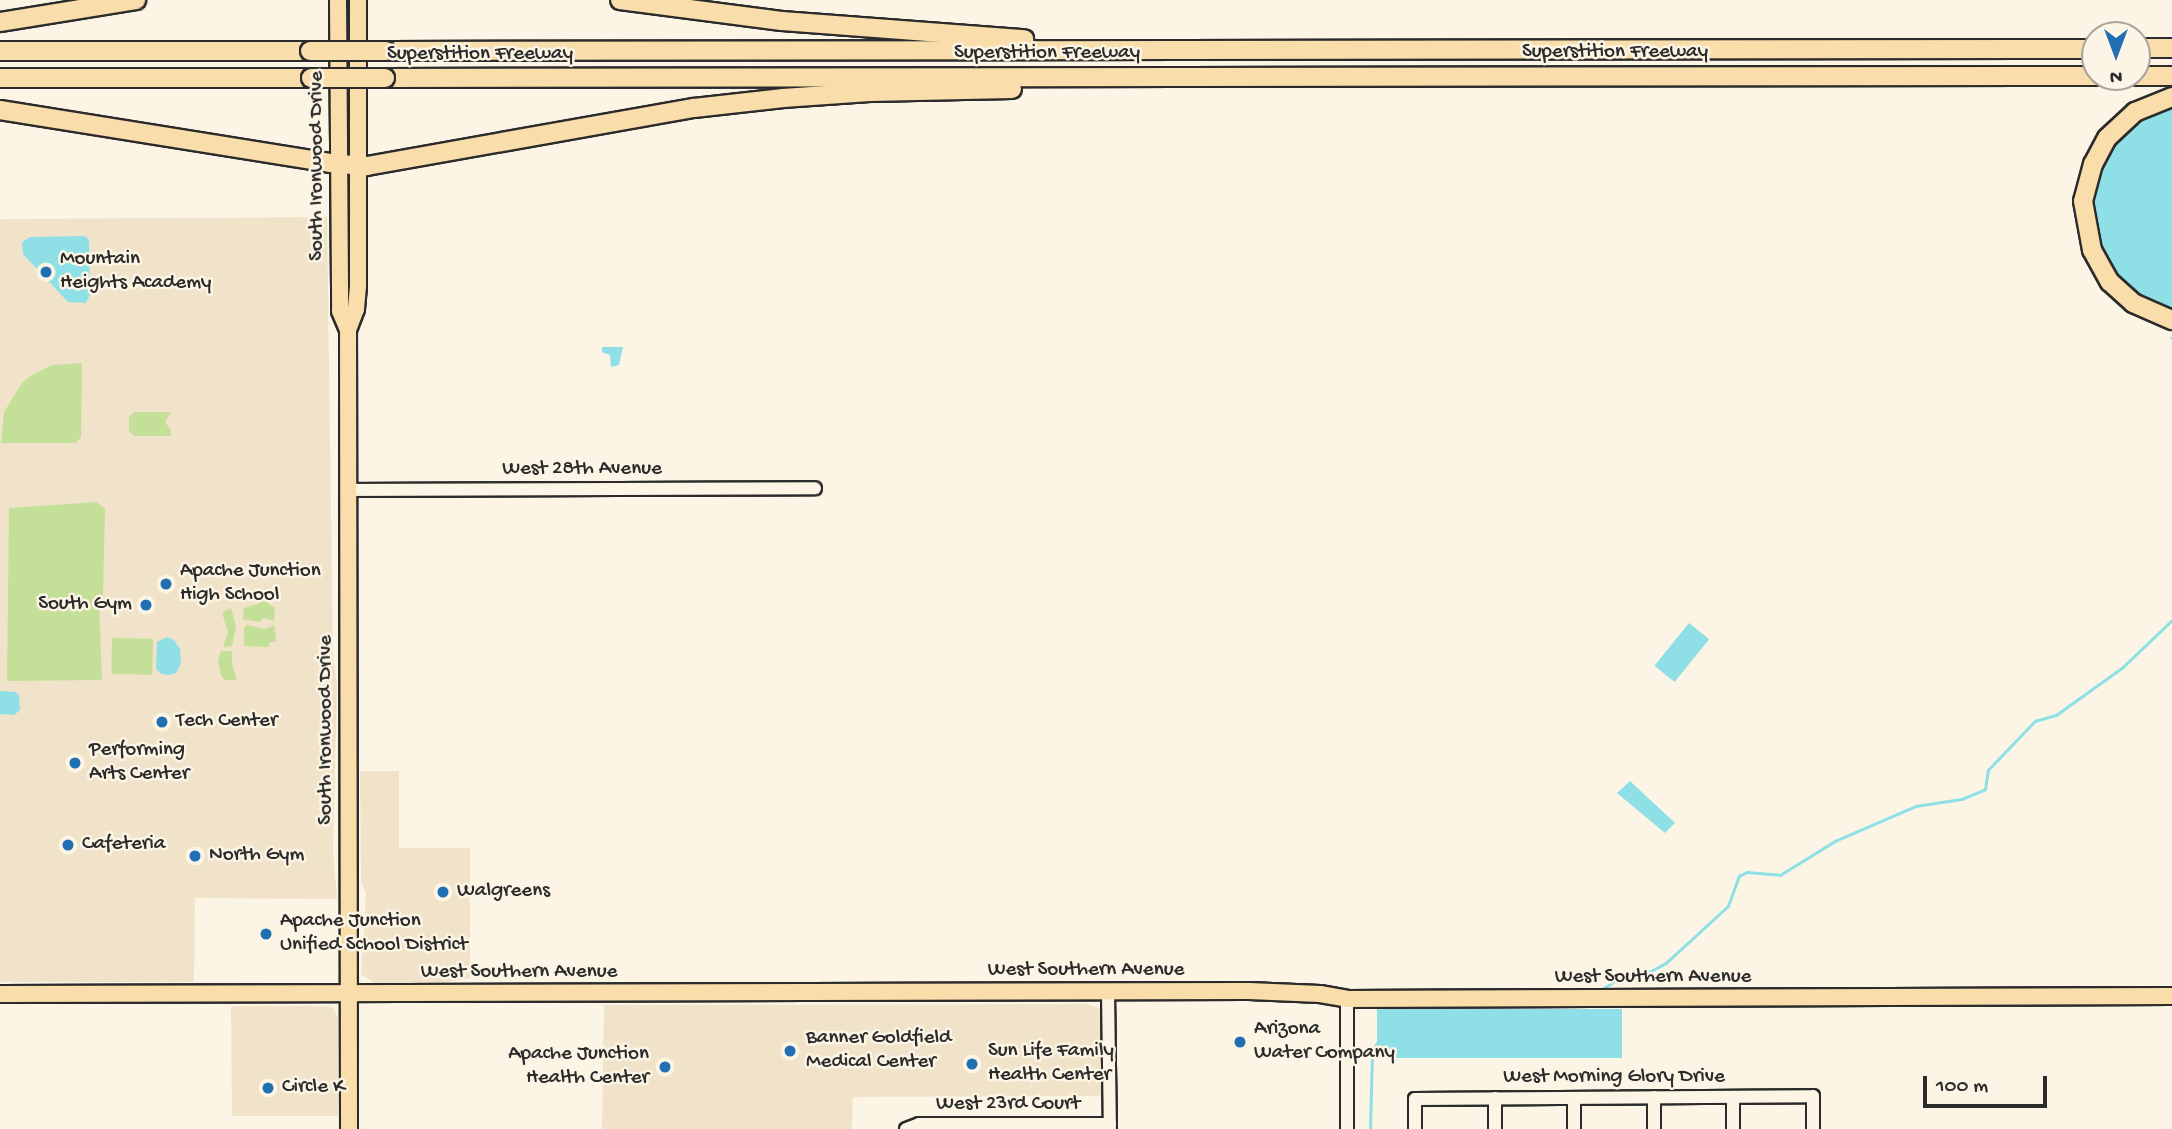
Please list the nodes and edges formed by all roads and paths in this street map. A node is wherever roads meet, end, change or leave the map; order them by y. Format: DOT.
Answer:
graph roads {
  1 [pos="136,0"];
  2 [pos="338,0"];
  3 [pos="358,0"];
  4 [pos="620,0"];
  5 [pos="0,22"];
  6 [pos="2081,48"];
  7 [pos="2151,48"];
  8 [pos="2172,48"];
  9 [pos="1150,50"];
  10 [pos="0,51"];
  11 [pos="2081,76"];
  12 [pos="2151,76"];
  13 [pos="2172,76"];
  14 [pos="1249,77"];
  15 [pos="0,78"];
  16 [pos="2172,97"];
  17 [pos="0,110"];
  18 [pos="338,164"];
  19 [pos="358,165"];
  20 [pos="2172,320"];
  21 [pos="348,330"];
  22 [pos="816,488"];
  23 [pos="348,490"];
  24 [pos="1108,992"];
  25 [pos="349,994"];
  26 [pos="0,995"];
  27 [pos="2172,996"];
  28 [pos="1347,999"];
  29 [pos="1654,1097"];
  30 [pos="1733,1097"];
  31 [pos="1495,1098"];
  32 [pos="1574,1098"];
  33 [pos="906,1127"];
  34 [pos="1110,1127"];
  35 [pos="349,1129"];
  36 [pos="1347,1129"];
  37 [pos="1415,1129"];
  38 [pos="1495,1129"];
  39 [pos="1574,1129"];
  40 [pos="1654,1129"];
  41 [pos="1733,1129"];
  42 [pos="1813,1129"];
  1 -- 5 [label="highway"];
  2 -- 18 [label="main road, South Ironwood Drive"];
  3 -- 19 [label="main road, South Ironwood Drive"];
  4 -- 9 [label="highway"];
  6 -- 9 [label="highway, Superstition Freeway"];
  7 -- 8 [label="highway"];
  9 -- 10 [label="highway, Superstition Freeway, bridge"];
  11 -- 14 [label="highway, Superstition Freeway"];
  12 -- 13 [label="highway"];
  14 -- 15 [label="highway, Superstition Freeway, bridge"];
  14 -- 19 [label="highway"];
  16 -- 20 [label="highway"];
  17 -- 18 [label="highway"];
  18 -- 19 [label="highway"];
  18 -- 21 [label="main road, South Ironwood Drive"];
  19 -- 21 [label="main road, South Ironwood Drive"];
  21 -- 23 [label="main road, South Ironwood Drive"];
  22 -- 23 [label="street, West 28th Avenue"];
  23 -- 25 [label="main road, South Ironwood Drive"];
  24 -- 25 [label="main road, West Southern Avenue"];
  24 -- 28 [label="main road, West Southern Avenue"];
  24 -- 34 [label="street"];
  25 -- 26 [label="main road, West Southern Avenue"];
  25 -- 35 [label="main road, South Ironwood Drive"];
  27 -- 28 [label="main road, West Southern Avenue"];
  28 -- 36 [label="street"];
  29 -- 30 [label="street, West Morning Glory Drive"];
  29 -- 32 [label="street, West Morning Glory Drive"];
  29 -- 40 [label="street"];
  30 -- 41 [label="street"];
  30 -- 42 [label="street, West Morning Glory Drive"];
  31 -- 32 [label="street, West Morning Glory Drive"];
  31 -- 37 [label="street, West Morning Glory Drive"];
  31 -- 38 [label="street"];
  32 -- 39 [label="street"];
  33 -- 34 [label="street, West 23rd Court"];
}
